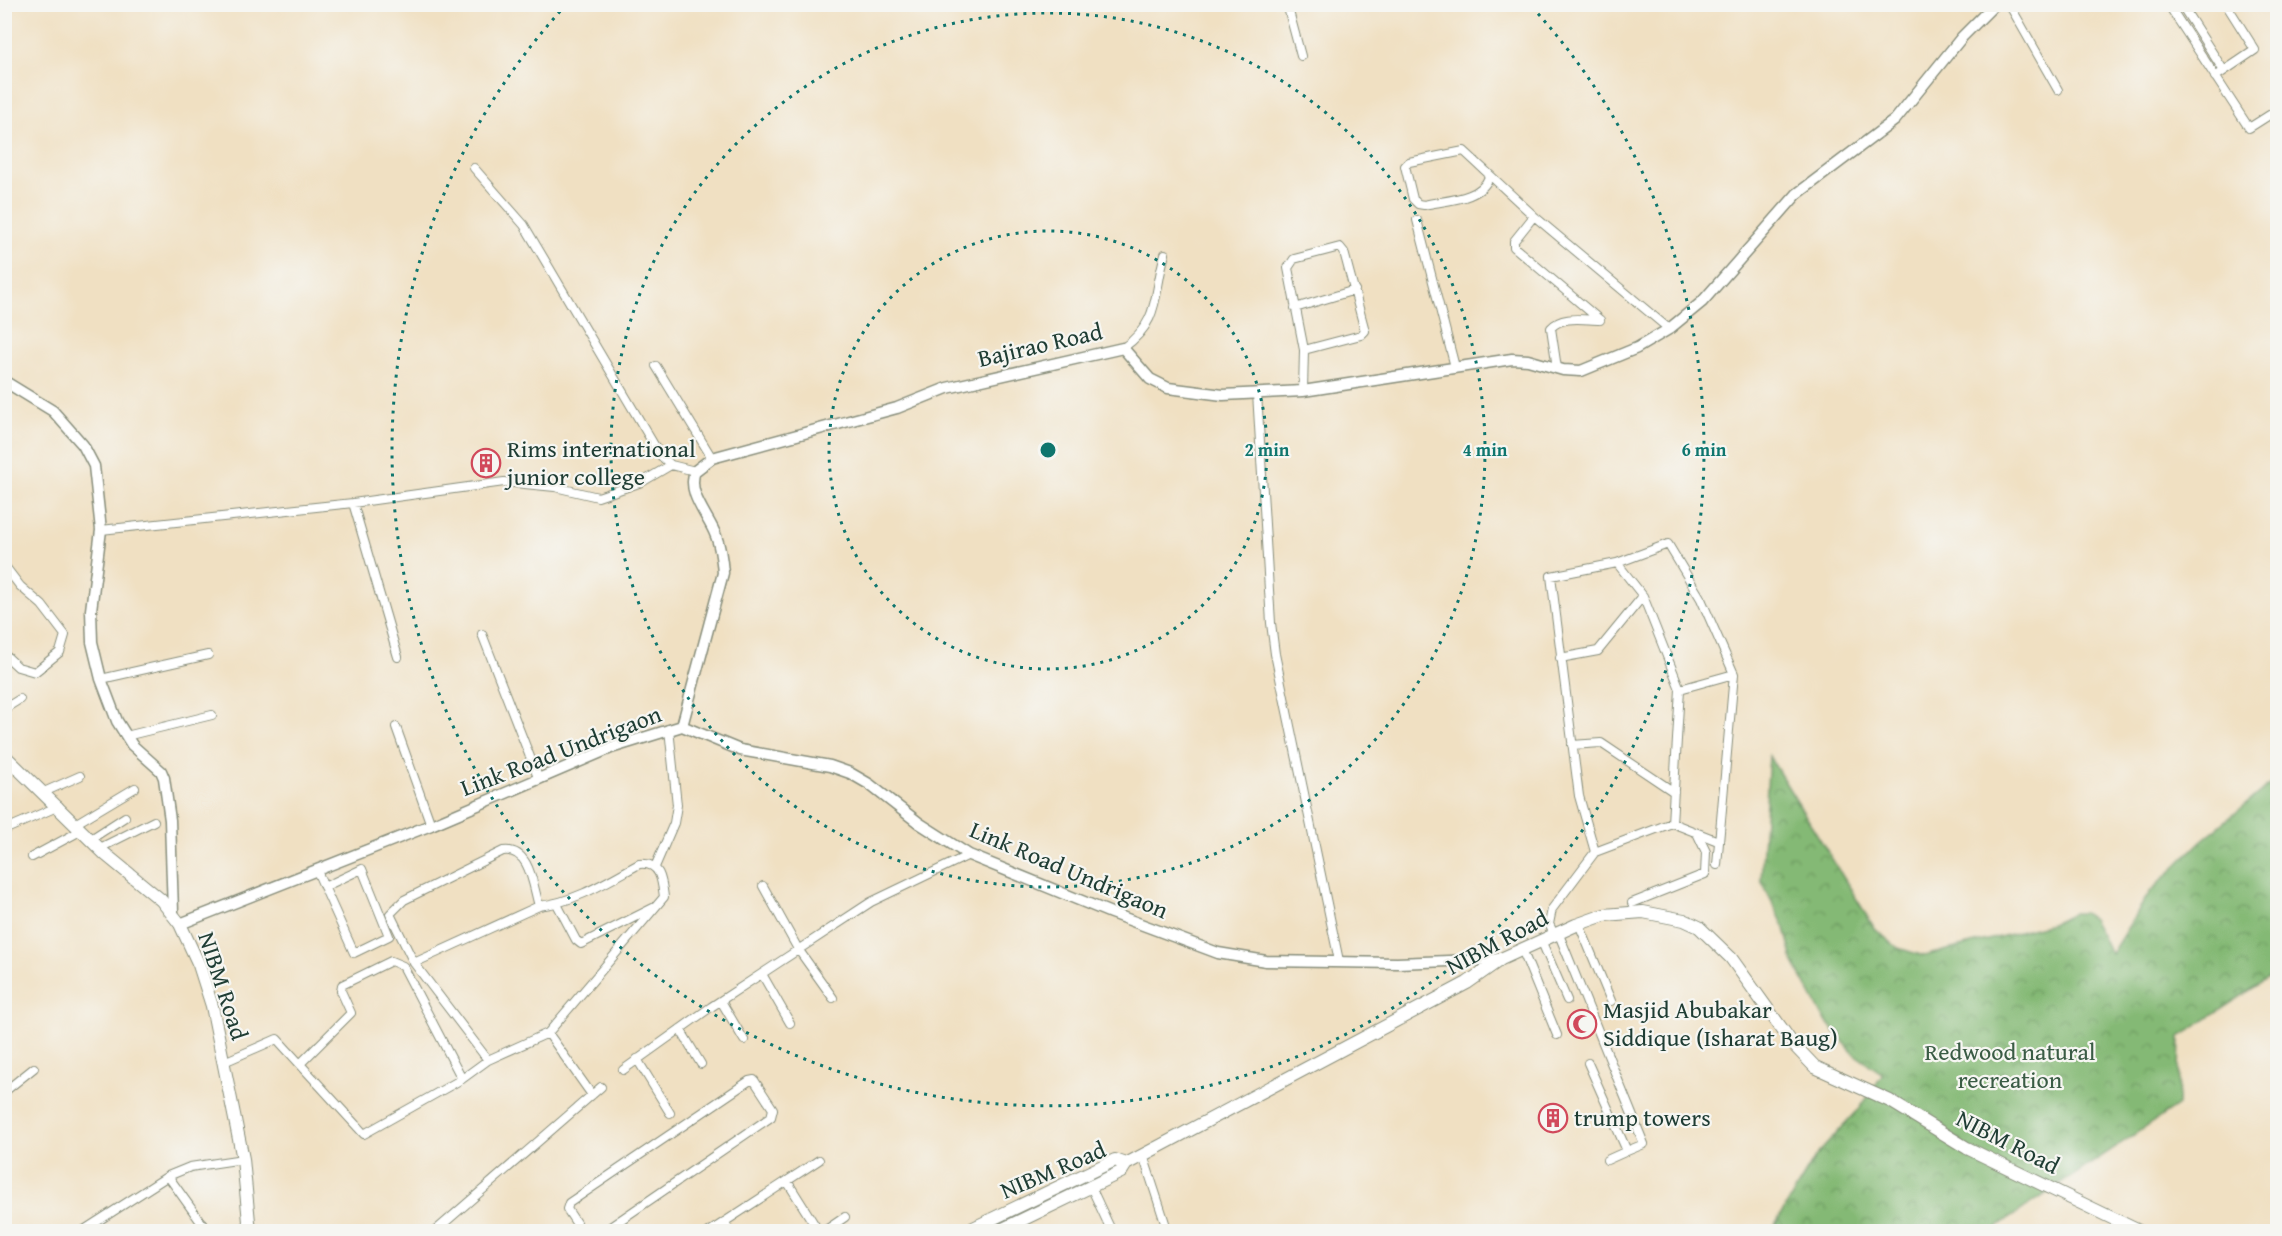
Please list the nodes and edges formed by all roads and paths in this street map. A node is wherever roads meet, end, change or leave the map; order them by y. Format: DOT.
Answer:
graph roads {
  1 [pos="1287,4"];
  2 [pos="1995,4"];
  3 [pos="2009,4"];
  4 [pos="2168,4"];
  5 [pos="2181,4"];
  6 [pos="2226,4"];
  7 [pos="1301,56"];
  8 [pos="2224,71"];
  9 [pos="2215,77"];
  10 [pos="2058,90"];
  11 [pos="2277,113"];
  12 [pos="474,168"];
  13 [pos="1489,177"];
  14 [pos="1534,216"];
  15 [pos="1417,220"];
  16 [pos="1165,254"];
  17 [pos="1355,290"];
  18 [pos="1295,308"];
  19 [pos="1669,329"];
  20 [pos="1123,348"];
  21 [pos="1304,350"];
  22 [pos="656,366"];
  23 [pos="1455,367"];
  24 [pos="1557,368"];
  25 [pos="4,381"];
  26 [pos="1303,391"];
  27 [pos="1257,393"];
  28 [pos="712,458"];
  29 [pos="671,465"];
  30 [pos="695,471"];
  31 [pos="353,503"];
  32 [pos="101,530"];
  33 [pos="1617,563"];
  34 [pos="4,565"];
  35 [pos="1643,596"];
  36 [pos="482,634"];
  37 [pos="4,654"];
  38 [pos="208,655"];
  39 [pos="398,657"];
  40 [pos="1560,658"];
  41 [pos="1734,674"];
  42 [pos="101,679"];
  43 [pos="1680,690"];
  44 [pos="20,699"];
  45 [pos="4,709"];
  46 [pos="212,715"];
  47 [pos="682,726"];
  48 [pos="396,728"];
  49 [pos="669,729"];
  50 [pos="126,736"];
  51 [pos="1572,745"];
  52 [pos="4,755"];
  53 [pos="80,776"];
  54 [pos="539,780"];
  55 [pos="135,788"];
  56 [pos="44,792"];
  57 [pos="1674,792"];
  58 [pos="58,806"];
  59 [pos="125,817"];
  60 [pos="154,821"];
  61 [pos="1672,823"];
  62 [pos="431,825"];
  63 [pos="4,830"];
  64 [pos="1697,833"];
  65 [pos="87,835"];
  66 [pos="1718,841"];
  67 [pos="1595,852"];
  68 [pos="969,855"];
  69 [pos="32,857"];
  70 [pos="1717,866"];
  71 [pos="655,867"];
  72 [pos="317,871"];
  73 [pos="324,886"];
  74 [pos="763,886"];
  75 [pos="1632,903"];
  76 [pos="557,904"];
  77 [pos="658,905"];
  78 [pos="539,906"];
  79 [pos="173,912"];
  80 [pos="180,924"];
  81 [pos="1579,924"];
  82 [pos="1556,933"];
  83 [pos="1541,940"];
  84 [pos="798,950"];
  85 [pos="1522,950"];
  86 [pos="1501,959"];
  87 [pos="1339,961"];
  88 [pos="414,963"];
  89 [pos="762,974"];
  90 [pos="833,998"];
  91 [pos="1567,1000"];
  92 [pos="721,1001"];
  93 [pos="1611,1001"];
  94 [pos="790,1023"];
  95 [pos="680,1029"];
  96 [pos="548,1034"];
  97 [pos="1557,1035"];
  98 [pos="744,1040"];
  99 [pos="637,1059"];
  100 [pos="488,1060"];
  101 [pos="224,1062"];
  102 [pos="1588,1063"];
  103 [pos="300,1064"];
  104 [pos="701,1064"];
  105 [pos="34,1068"];
  106 [pos="623,1070"];
  107 [pos="462,1079"];
  108 [pos="601,1087"];
  109 [pos="4,1092"];
  110 [pos="592,1095"];
  111 [pos="670,1113"];
  112 [pos="1627,1151"];
  113 [pos="1143,1155"];
  114 [pos="243,1159"];
  115 [pos="819,1160"];
  116 [pos="1607,1160"];
  117 [pos="1126,1164"];
  118 [pos="168,1176"];
  119 [pos="787,1181"];
  120 [pos="1091,1186"];
  121 [pos="845,1218"];
  122 [pos="717,1228"];
  123 [pos="250,1229"];
  124 [pos="81,1232"];
  125 [pos="208,1232"];
  126 [pos="237,1232"];
  127 [pos="434,1232"];
  128 [pos="582,1232"];
  129 [pos="603,1232"];
  130 [pos="730,1232"];
  131 [pos="821,1232"];
  132 [pos="965,1232"];
  133 [pos="997,1232"];
  134 [pos="1112,1232"];
  135 [pos="1167,1232"];
  136 [pos="2141,1232"];
  1 -- 7 [label="street"];
  2 -- 19 [label="street, Bajirao Road"];
  3 -- 10 [label="street"];
  4 -- 9 [label="street"];
  5 -- 8 [label="street"];
  6 -- 8 [label="street"];
  8 -- 9 [label="street"];
  9 -- 11 [label="street"];
  12 -- 29 [label="street"];
  13 -- 13 [label="street"];
  13 -- 14 [label="street"];
  14 -- 19 [label="street"];
  14 -- 24 [label="street"];
  15 -- 23 [label="street"];
  16 -- 20 [label="street"];
  17 -- 18 [label="street"];
  17 -- 18 [label="street"];
  17 -- 21 [label="street"];
  18 -- 21 [label="street"];
  19 -- 24 [label="street, Bajirao Road"];
  20 -- 27 [label="street, Bajirao Road"];
  20 -- 28 [label="street, Bajirao Road"];
  21 -- 26 [label="street"];
  22 -- 28 [label="street"];
  23 -- 24 [label="street, Bajirao Road"];
  23 -- 26 [label="street, Bajirao Road"];
  25 -- 32 [label="street"];
  26 -- 27 [label="street, Bajirao Road"];
  27 -- 87 [label="street"];
  28 -- 30 [label="street, Bajirao Road"];
  29 -- 30 [label="street"];
  29 -- 31 [label="street"];
  30 -- 47 [label="street"];
  31 -- 32 [label="street"];
  31 -- 39 [label="street"];
  32 -- 42 [label="street"];
  33 -- 35 [label="street"];
  33 -- 40 [label="street"];
  33 -- 41 [label="street"];
  34 -- 37 [label="street"];
  35 -- 40 [label="street"];
  35 -- 43 [label="street"];
  36 -- 54 [label="street"];
  38 -- 42 [label="street"];
  40 -- 51 [label="street"];
  41 -- 43 [label="street"];
  41 -- 66 [label="street"];
  42 -- 50 [label="street"];
  43 -- 57 [label="street"];
  44 -- 45 [label="street"];
  46 -- 50 [label="street"];
  47 -- 49 [label="street, Link Road Undrigaon"];
  47 -- 68 [label="street, Link Road Undrigaon"];
  48 -- 62 [label="street"];
  49 -- 54 [label="street, Link Road Undrigaon"];
  49 -- 71 [label="street"];
  50 -- 79 [label="street"];
  51 -- 57 [label="street"];
  51 -- 67 [label="street"];
  52 -- 56 [label="main road, NIBM Road"];
  53 -- 56 [label="street"];
  54 -- 62 [label="street, Link Road Undrigaon"];
  55 -- 65 [label="street"];
  56 -- 58 [label="main road, NIBM Road"];
  57 -- 61 [label="street"];
  58 -- 63 [label="street"];
  58 -- 65 [label="main road, NIBM Road"];
  59 -- 65 [label="street"];
  60 -- 65 [label="street"];
  61 -- 64 [label="street"];
  61 -- 67 [label="street"];
  62 -- 72 [label="street, Link Road Undrigaon"];
  64 -- 66 [label="street"];
  64 -- 75 [label="street"];
  65 -- 69 [label="street"];
  65 -- 79 [label="main road, NIBM Road"];
  66 -- 70 [label="street"];
  67 -- 82 [label="street"];
  68 -- 84 [label="street"];
  68 -- 87 [label="street, Link Road Undrigaon"];
  71 -- 76 [label="street"];
  71 -- 77 [label="street"];
  72 -- 73 [label="street"];
  72 -- 80 [label="street, Link Road Undrigaon"];
  73 -- 73 [label="street"];
  74 -- 84 [label="street"];
  76 -- 77 [label="street"];
  76 -- 78 [label="street"];
  77 -- 96 [label="street"];
  78 -- 88 [label="street"];
  78 -- 88 [label="street"];
  79 -- 80 [label="main road, NIBM Road"];
  80 -- 101 [label="main road, NIBM Road"];
  81 -- 82 [label="main road, NIBM Road"];
  81 -- 93 [label="street"];
  81 -- 136 [label="main road, NIBM Road"];
  82 -- 83 [label="main road, NIBM Road"];
  82 -- 112 [label="street"];
  83 -- 85 [label="main road, NIBM Road"];
  83 -- 91 [label="street"];
  84 -- 89 [label="street"];
  84 -- 90 [label="street"];
  85 -- 86 [label="main road, NIBM Road"];
  85 -- 97 [label="street"];
  86 -- 87 [label="street, Link Road Undrigaon"];
  86 -- 113 [label="main road, NIBM Road"];
  88 -- 100 [label="street"];
  89 -- 92 [label="street"];
  89 -- 94 [label="street"];
  92 -- 95 [label="street"];
  92 -- 98 [label="street"];
  95 -- 99 [label="street"];
  95 -- 104 [label="street"];
  96 -- 100 [label="street"];
  96 -- 110 [label="street"];
  99 -- 106 [label="street"];
  99 -- 111 [label="street"];
  100 -- 107 [label="street"];
  101 -- 103 [label="street"];
  101 -- 114 [label="main road, NIBM Road"];
  102 -- 112 [label="street"];
  103 -- 107 [label="street"];
  103 -- 107 [label="street"];
  105 -- 109 [label="street"];
  108 -- 110 [label="street"];
  110 -- 127 [label="street"];
  112 -- 116 [label="street"];
  113 -- 117 [label="main road, NIBM Road"];
  113 -- 135 [label="street"];
  114 -- 118 [label="street"];
  114 -- 123 [label="main road, NIBM Road"];
  115 -- 119 [label="street"];
  117 -- 120 [label="main road"];
  117 -- 132 [label="main road, NIBM Road"];
  118 -- 124 [label="street"];
  118 -- 125 [label="street"];
  119 -- 122 [label="street"];
  119 -- 131 [label="street"];
  120 -- 133 [label="main road"];
  120 -- 134 [label="street"];
  121 -- 131 [label="street"];
  122 -- 130 [label="street"];
  123 -- 126 [label="street"];
  128 -- 129 [label="street"];
}
